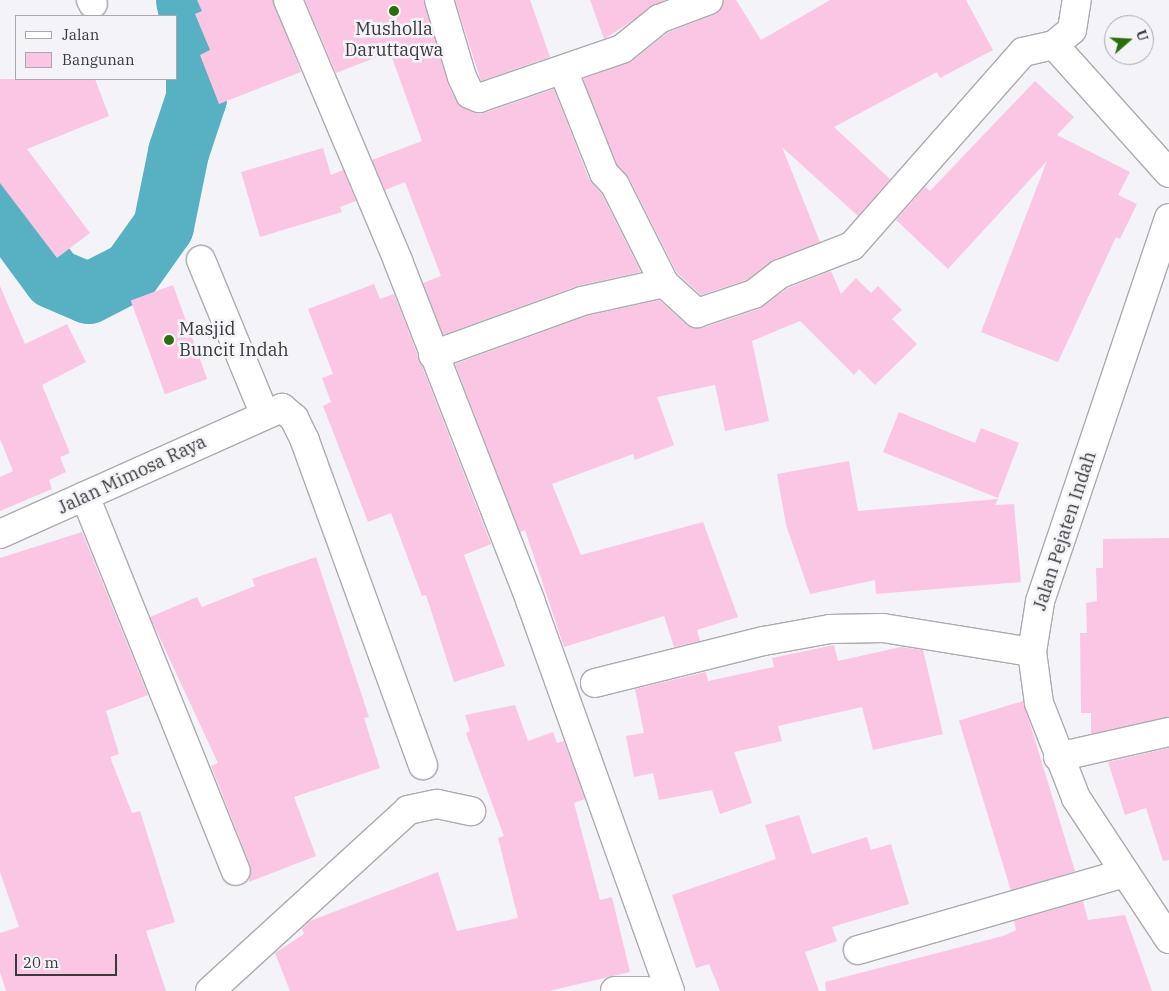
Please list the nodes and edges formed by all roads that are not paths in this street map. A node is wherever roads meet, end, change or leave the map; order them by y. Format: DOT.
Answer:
graph roads {
  1 [pos="288,0"];
  2 [pos="439,0"];
  3 [pos="709,0"];
  4 [pos="1076,0"];
  5 [pos="1054,45"];
  6 [pos="564,70"];
  7 [pos="1169,173"];
  8 [pos="1169,218"];
  9 [pos="201,260"];
  10 [pos="664,283"];
  11 [pos="433,355"];
  12 [pos="264,414"];
  13 [pos="84,496"];
  14 [pos="0,534"];
  15 [pos="1032,652"];
  16 [pos="595,683"];
  17 [pos="1169,732"];
  18 [pos="1058,757"];
  19 [pos="422,765"];
  20 [pos="471,811"];
  21 [pos="236,871"];
  22 [pos="1122,874"];
  23 [pos="1169,939"];
  24 [pos="858,950"];
  25 [pos="210,991"];
  26 [pos="615,991"];
  27 [pos="646,991"];
  28 [pos="670,991"];
  1 -- 11 [label="street"];
  2 -- 6 [label="street"];
  3 -- 6 [label="street"];
  4 -- 5 [label="street"];
  5 -- 7 [label="street"];
  5 -- 10 [label="street"];
  6 -- 10 [label="street"];
  8 -- 15 [label="street, Jalan Pejaten Indah"];
  9 -- 12 [label="street"];
  10 -- 11 [label="street"];
  11 -- 28 [label="street"];
  12 -- 13 [label="street, Jalan Mimosa Raya"];
  12 -- 19 [label="street, Jalan Mimosa Raya"];
  13 -- 14 [label="street, Jalan Mimosa Raya"];
  13 -- 21 [label="street"];
  15 -- 16 [label="street"];
  15 -- 18 [label="street, Jalan Pejaten Indah"];
  17 -- 18 [label="street"];
  18 -- 22 [label="street, Jalan Pejaten Indah"];
  20 -- 25 [label="street"];
  22 -- 23 [label="street, Jalan Pejaten Indah"];
  22 -- 24 [label="street"];
  26 -- 27 [label="street"];
}
